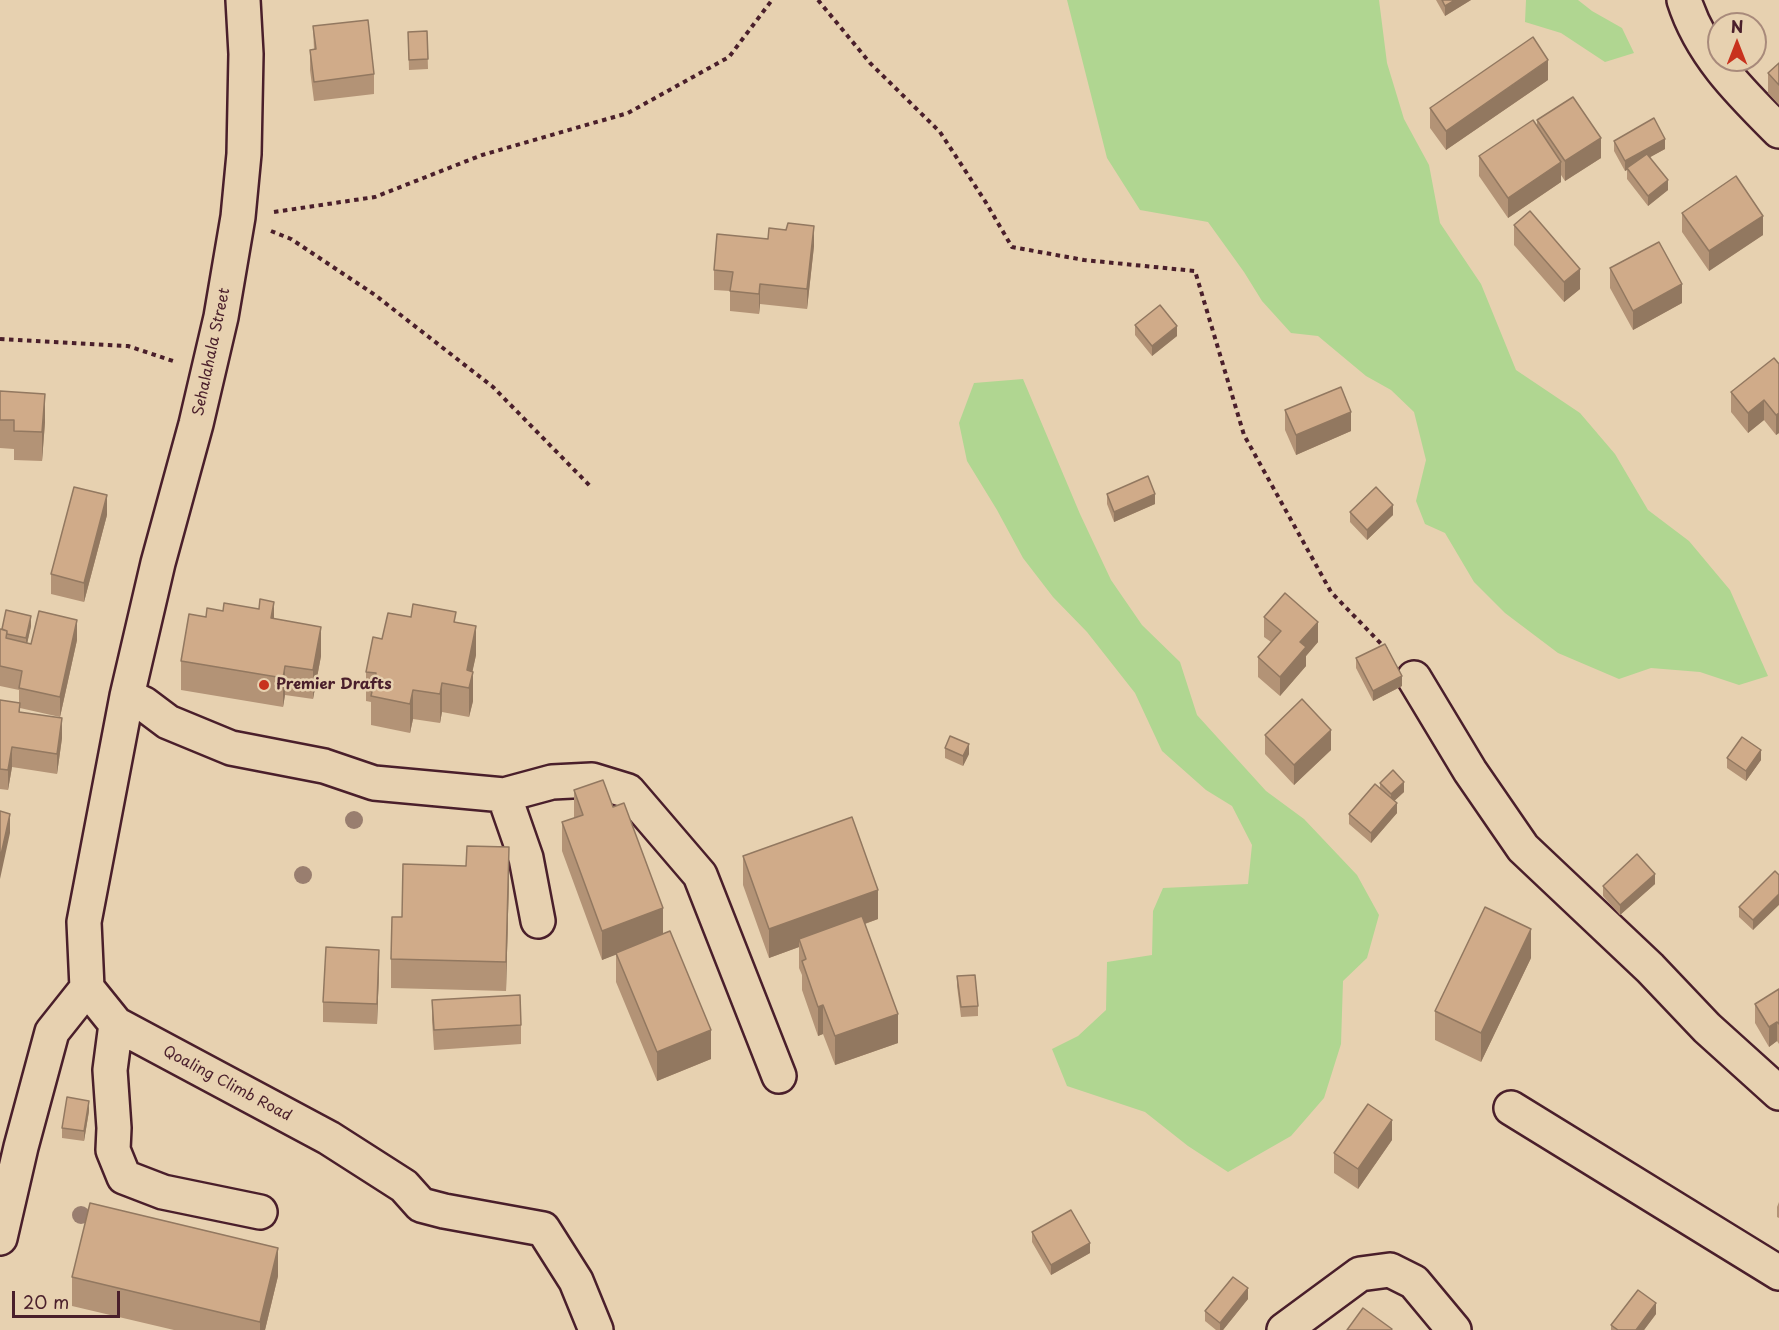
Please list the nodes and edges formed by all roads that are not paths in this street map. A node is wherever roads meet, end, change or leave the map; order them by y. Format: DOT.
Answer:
graph roads {
  1 [pos="243,0"];
  2 [pos="1684,0"];
  3 [pos="1779,131"];
  4 [pos="1414,678"];
  5 [pos="127,696"];
  6 [pos="504,795"];
  7 [pos="538,921"];
  8 [pos="87,988"];
  9 [pos="116,1024"];
  10 [pos="779,1076"];
  11 [pos="1779,1093"];
  12 [pos="1511,1108"];
  13 [pos="260,1212"];
  14 [pos="0,1238"];
  15 [pos="1779,1273"];
  16 [pos="596,1330"];
  17 [pos="1284,1330"];
  18 [pos="1454,1330"];
  1 -- 5 [label="street, Sehalahala Street"];
  2 -- 3 [label="street"];
  4 -- 11 [label="street"];
  5 -- 6 [label="street"];
  5 -- 8 [label="street"];
  6 -- 7 [label="street"];
  6 -- 10 [label="street"];
  8 -- 9 [label="street, Qoaling Climb Road"];
  8 -- 14 [label="street"];
  9 -- 13 [label="street"];
  9 -- 16 [label="street, Qoaling Climb Road"];
  12 -- 15 [label="street"];
  17 -- 18 [label="street"];
}
